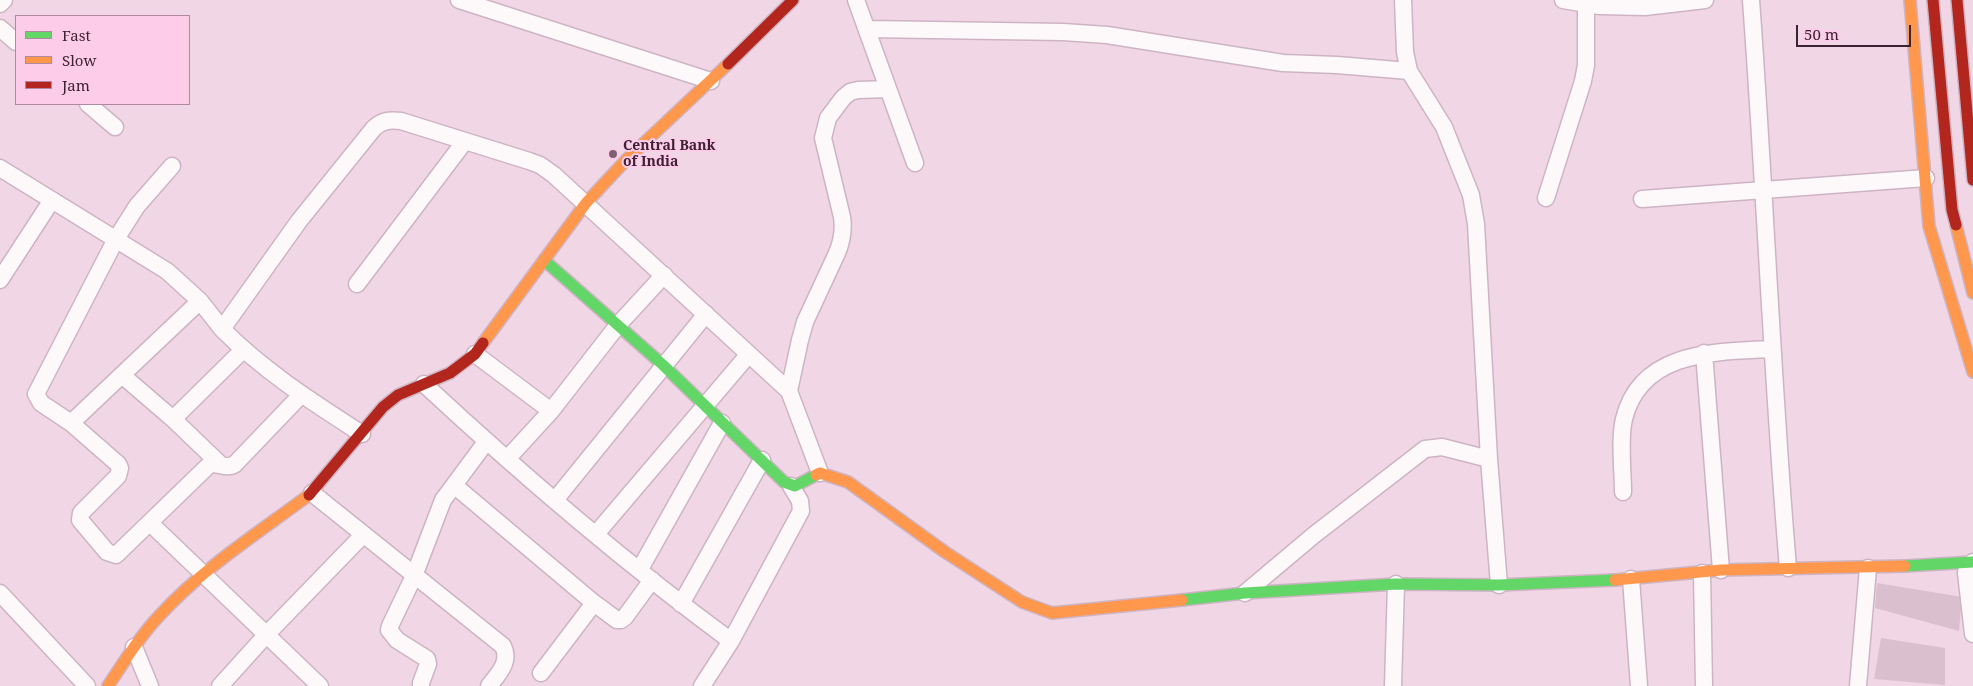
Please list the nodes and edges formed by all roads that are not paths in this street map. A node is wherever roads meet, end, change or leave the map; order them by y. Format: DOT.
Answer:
graph roads {
  1 [pos="4,0"];
  2 [pos="459,0"];
  3 [pos="793,0"];
  4 [pos="856,0"];
  5 [pos="1403,0"];
  6 [pos="1563,0"];
  7 [pos="1705,0"];
  8 [pos="1752,0"];
  9 [pos="1910,0"];
  10 [pos="1933,0"];
  11 [pos="1957,0"];
  12 [pos="1586,3"];
  13 [pos="1619,3"];
  14 [pos="0,4"];
  15 [pos="0,28"];
  16 [pos="868,29"];
  17 [pos="15,41"];
  18 [pos="1409,71"];
  19 [pos="711,82"];
  20 [pos="888,89"];
  21 [pos="89,105"];
  22 [pos="115,127"];
  23 [pos="465,141"];
  24 [pos="915,163"];
  25 [pos="172,166"];
  26 [pos="0,168"];
  27 [pos="1926,178"];
  28 [pos="1973,180"];
  29 [pos="1764,190"];
  30 [pos="1546,198"];
  31 [pos="1642,199"];
  32 [pos="52,200"];
  33 [pos="586,203"];
  34 [pos="116,239"];
  35 [pos="544,260"];
  36 [pos="664,275"];
  37 [pos="0,280"];
  38 [pos="357,284"];
  39 [pos="1973,293"];
  40 [pos="200,301"];
  41 [pos="706,314"];
  42 [pos="618,325"];
  43 [pos="222,329"];
  44 [pos="1772,349"];
  45 [pos="243,350"];
  46 [pos="1704,353"];
  47 [pos="475,354"];
  48 [pos="749,354"];
  49 [pos="663,365"];
  50 [pos="1973,372"];
  51 [pos="123,376"];
  52 [pos="424,384"];
  53 [pos="789,391"];
  54 [pos="302,395"];
  55 [pos="705,406"];
  56 [pos="551,411"];
  57 [pos="173,419"];
  58 [pos="71,423"];
  59 [pos="722,423"];
  60 [pos="362,434"];
  61 [pos="486,442"];
  62 [pos="1490,459"];
  63 [pos="507,460"];
  64 [pos="762,460"];
  65 [pos="221,465"];
  66 [pos="820,473"];
  67 [pos="455,486"];
  68 [pos="791,486"];
  69 [pos="1623,492"];
  70 [pos="312,493"];
  71 [pos="555,500"];
  72 [pos="150,523"];
  73 [pos="596,534"];
  74 [pos="363,535"];
  75 [pos="1973,562"];
  76 [pos="1788,568"];
  77 [pos="1868,568"];
  78 [pos="1721,570"];
  79 [pos="1702,573"];
  80 [pos="203,574"];
  81 [pos="646,575"];
  82 [pos="414,576"];
  83 [pos="1631,579"];
  84 [pos="1396,584"];
  85 [pos="1499,585"];
  86 [pos="0,593"];
  87 [pos="1246,593"];
  88 [pos="594,602"];
  89 [pos="682,604"];
  90 [pos="267,634"];
  91 [pos="1973,634"];
  92 [pos="731,642"];
  93 [pos="134,647"];
  94 [pos="541,673"];
  95 [pos="87,686"];
  96 [pos="108,686"];
  97 [pos="150,686"];
  98 [pos="220,686"];
  99 [pos="320,686"];
  100 [pos="421,686"];
  101 [pos="489,686"];
  102 [pos="702,686"];
  103 [pos="1393,686"];
  104 [pos="1639,686"];
  105 [pos="1704,686"];
  106 [pos="1858,686"];
  1 -- 14 [label="street"];
  2 -- 19 [label="street"];
  3 -- 19 [label="street"];
  4 -- 16 [label="street"];
  5 -- 18 [label="street"];
  6 -- 12 [label="street"];
  7 -- 13 [label="street"];
  8 -- 29 [label="street"];
  9 -- 27 [label="street"];
  10 -- 39 [label="street"];
  11 -- 28 [label="street"];
  12 -- 13 [label="street"];
  12 -- 30 [label="street"];
  15 -- 17 [label="street"];
  16 -- 18 [label="street"];
  16 -- 20 [label="street"];
  18 -- 62 [label="street"];
  19 -- 33 [label="street"];
  20 -- 24 [label="street"];
  20 -- 53 [label="street"];
  21 -- 22 [label="street"];
  23 -- 33 [label="street"];
  23 -- 38 [label="street"];
  23 -- 43 [label="street"];
  25 -- 34 [label="street"];
  26 -- 32 [label="street"];
  27 -- 29 [label="street"];
  27 -- 50 [label="street"];
  29 -- 31 [label="street"];
  29 -- 44 [label="street"];
  32 -- 34 [label="street"];
  32 -- 37 [label="street"];
  33 -- 35 [label="street"];
  33 -- 36 [label="street"];
  34 -- 40 [label="street"];
  34 -- 58 [label="street"];
  35 -- 42 [label="street"];
  35 -- 47 [label="street"];
  36 -- 41 [label="street"];
  36 -- 42 [label="street"];
  40 -- 43 [label="street"];
  40 -- 51 [label="street"];
  41 -- 48 [label="street"];
  41 -- 49 [label="street"];
  42 -- 49 [label="street"];
  42 -- 56 [label="street"];
  43 -- 45 [label="street"];
  44 -- 46 [label="street"];
  44 -- 76 [label="street"];
  45 -- 54 [label="street"];
  45 -- 57 [label="street"];
  46 -- 69 [label="street"];
  46 -- 78 [label="street"];
  47 -- 52 [label="street"];
  47 -- 56 [label="street"];
  48 -- 53 [label="street"];
  48 -- 55 [label="street"];
  49 -- 55 [label="street"];
  49 -- 71 [label="street"];
  51 -- 57 [label="street"];
  51 -- 58 [label="street"];
  52 -- 60 [label="street"];
  52 -- 61 [label="street"];
  53 -- 66 [label="street"];
  54 -- 60 [label="street"];
  54 -- 65 [label="street"];
  55 -- 59 [label="street"];
  55 -- 73 [label="street"];
  56 -- 63 [label="street"];
  57 -- 65 [label="street"];
  58 -- 72 [label="street"];
  59 -- 64 [label="street"];
  59 -- 81 [label="street"];
  60 -- 70 [label="street"];
  61 -- 63 [label="street"];
  61 -- 67 [label="street"];
  62 -- 85 [label="street"];
  62 -- 87 [label="street"];
  63 -- 71 [label="street"];
  64 -- 68 [label="street"];
  64 -- 89 [label="street"];
  65 -- 72 [label="street"];
  66 -- 68 [label="street"];
  66 -- 87 [label="street"];
  67 -- 82 [label="street"];
  67 -- 88 [label="street"];
  68 -- 92 [label="street"];
  70 -- 74 [label="street"];
  70 -- 80 [label="street"];
  71 -- 73 [label="street"];
  72 -- 80 [label="street"];
  73 -- 81 [label="street"];
  74 -- 82 [label="street"];
  74 -- 90 [label="street"];
  75 -- 77 [label="street"];
  75 -- 91 [label="street"];
  76 -- 77 [label="street"];
  76 -- 78 [label="street"];
  77 -- 106 [label="street"];
  78 -- 79 [label="street"];
  79 -- 83 [label="street"];
  79 -- 105 [label="street"];
  80 -- 90 [label="street"];
  80 -- 93 [label="street"];
  81 -- 88 [label="street"];
  81 -- 89 [label="street"];
  82 -- 100 [label="street"];
  82 -- 101 [label="street"];
  83 -- 85 [label="street"];
  83 -- 104 [label="street"];
  84 -- 85 [label="street"];
  84 -- 87 [label="street"];
  84 -- 103 [label="street"];
  86 -- 95 [label="street"];
  88 -- 94 [label="street"];
  89 -- 92 [label="street"];
  90 -- 98 [label="street"];
  90 -- 99 [label="street"];
  92 -- 102 [label="street"];
  93 -- 96 [label="street"];
  93 -- 97 [label="street"];
}
